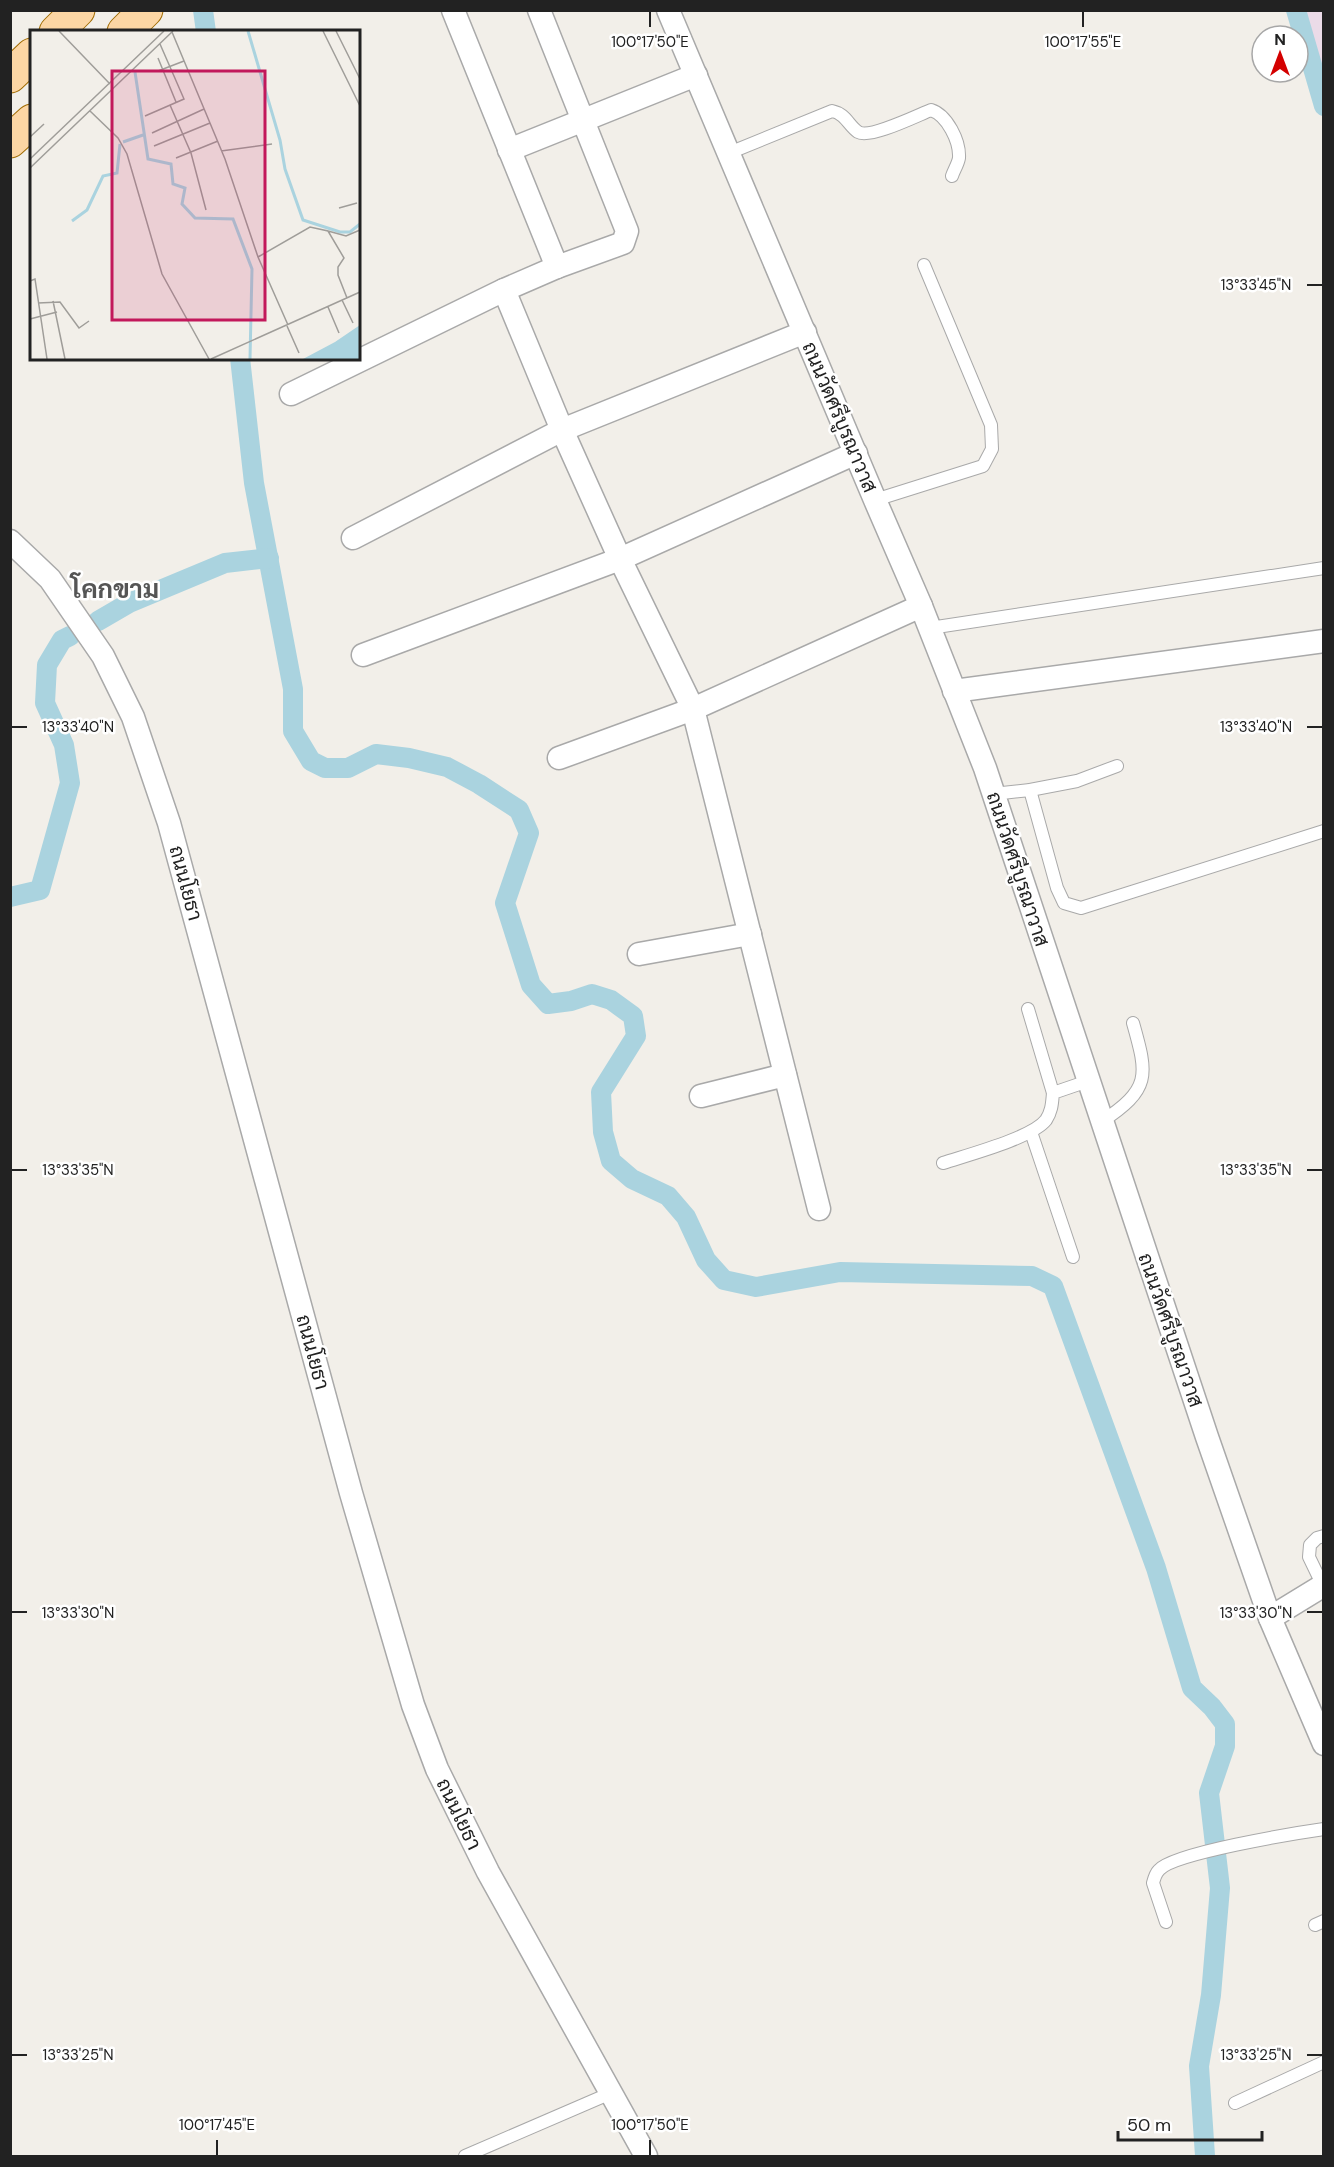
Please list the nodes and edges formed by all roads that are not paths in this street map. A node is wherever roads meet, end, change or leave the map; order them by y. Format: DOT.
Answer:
graph roads {
  1 [pos="78,10"];
  2 [pos="453,10"];
  3 [pos="539,10"];
  4 [pos="668,10"];
  5 [pos="58,30"];
  6 [pos="30,57"];
  7 [pos="696,75"];
  8 [pos="10,76"];
  9 [pos="583,120"];
  10 [pos="30,123"];
  11 [pos="10,141"];
  12 [pos="509,150"];
  13 [pos="729,153"];
  14 [pos="952,176"];
  15 [pos="924,265"];
  16 [pos="557,267"];
  17 [pos="504,290"];
  18 [pos="805,332"];
  19 [pos="291,394"];
  20 [pos="562,430"];
  21 [pos="856,453"];
  22 [pos="874,500"];
  23 [pos="353,538"];
  24 [pos="10,541"];
  25 [pos="620,559"];
  26 [pos="1323,568"];
  27 [pos="921,606"];
  28 [pos="930,627"];
  29 [pos="1323,641"];
  30 [pos="363,655"];
  31 [pos="954,691"];
  32 [pos="693,709"];
  33 [pos="559,758"];
  34 [pos="1117,766"];
  35 [pos="1030,790"];
  36 [pos="993,794"];
  37 [pos="1323,831"];
  38 [pos="750,934"];
  39 [pos="639,954"];
  40 [pos="1028,1009"];
  41 [pos="1133,1023"];
  42 [pos="785,1075"];
  43 [pos="1088,1081"];
  44 [pos="1053,1093"];
  45 [pos="701,1096"];
  46 [pos="1101,1122"];
  47 [pos="1031,1132"];
  48 [pos="943,1163"];
  49 [pos="819,1209"];
  50 [pos="1072,1257"];
  51 [pos="1323,1536"];
  52 [pos="1323,1586"];
  53 [pos="1270,1618"];
  54 [pos="1323,1744"];
  55 [pos="1323,1828"];
  56 [pos="1166,1922"];
  57 [pos="1323,2062"];
  58 [pos="611,2093"];
  59 [pos="1235,2103"];
  60 [pos="465,2157"];
  61 [pos="646,2157"];
  1 -- 5 [label="main road"];
  2 -- 12 [label="street"];
  3 -- 9 [label="street"];
  4 -- 7 [label="street, ถนนวัดศรีบูรณาวาส"];
  6 -- 8 [label="main road"];
  7 -- 9 [label="street"];
  7 -- 13 [label="street, ถนนวัดศรีบูรณาวาส"];
  9 -- 12 [label="street"];
  9 -- 16 [label="street"];
  10 -- 11 [label="main road"];
  12 -- 16 [label="street"];
  13 -- 14 [label="lane"];
  13 -- 18 [label="street, ถนนวัดศรีบูรณาวาส"];
  15 -- 22 [label="lane"];
  16 -- 17 [label="street"];
  17 -- 19 [label="street"];
  17 -- 20 [label="street"];
  18 -- 20 [label="street"];
  18 -- 21 [label="street, ถนนวัดศรีบูรณาวาส"];
  20 -- 23 [label="street"];
  20 -- 25 [label="street"];
  21 -- 22 [label="street, ถนนวัดศรีบูรณาวาส"];
  21 -- 25 [label="street"];
  22 -- 27 [label="street, ถนนวัดศรีบูรณาวาส"];
  24 -- 58 [label="street, ถนนโยธา"];
  25 -- 30 [label="street"];
  25 -- 32 [label="street"];
  26 -- 28 [label="lane"];
  27 -- 28 [label="street, ถนนวัดศรีบูรณาวาส"];
  27 -- 32 [label="street"];
  28 -- 31 [label="street, ถนนวัดศรีบูรณาวาส"];
  29 -- 31 [label="street"];
  31 -- 36 [label="street, ถนนวัดศรีบูรณาวาส"];
  32 -- 33 [label="street"];
  32 -- 38 [label="street"];
  34 -- 35 [label="lane"];
  35 -- 36 [label="lane"];
  35 -- 37 [label="lane"];
  36 -- 43 [label="street, ถนนวัดศรีบูรณาวาส"];
  38 -- 39 [label="street"];
  38 -- 42 [label="street"];
  40 -- 44 [label="lane"];
  41 -- 46 [label="lane"];
  42 -- 45 [label="street"];
  42 -- 49 [label="street"];
  43 -- 44 [label="lane"];
  43 -- 46 [label="street, ถนนวัดศรีบูรณาวาส"];
  44 -- 47 [label="lane"];
  46 -- 53 [label="street, ถนนวัดศรีบูรณาวาส"];
  47 -- 48 [label="lane"];
  47 -- 50 [label="lane"];
  51 -- 52 [label="lane"];
  52 -- 53 [label="street"];
  53 -- 54 [label="street, ถนนวัดศรีบูรณาวาส"];
  55 -- 56 [label="lane"];
  57 -- 59 [label="lane"];
  58 -- 60 [label="lane"];
  58 -- 61 [label="street, ถนนโยธา"];
}
